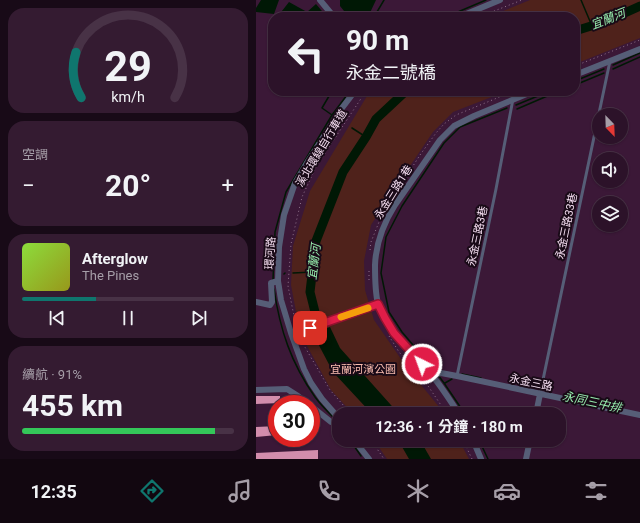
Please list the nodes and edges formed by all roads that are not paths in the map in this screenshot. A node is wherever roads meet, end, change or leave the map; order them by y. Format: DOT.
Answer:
graph roads {
  1 [pos="320,0"];
  2 [pos="500,0"];
  3 [pos="330,12"];
  4 [pos="471,12"];
  5 [pos="640,49"];
  6 [pos="610,61"];
  7 [pos="580,73"];
  8 [pos="350,96"];
  9 [pos="521,96"];
  10 [pos="513,99"];
  11 [pos="278,281"];
  12 [pos="256,302"];
  13 [pos="378,304"];
  14 [pos="294,332"];
  15 [pos="432,375"];
  16 [pos="457,376"];
  17 [pos="256,390"];
  18 [pos="540,394"];
  19 [pos="296,395"];
  20 [pos="454,407"];
  21 [pos="537,407"];
  22 [pos="332,410"];
  23 [pos="320,413"];
  24 [pos="640,415"];
  25 [pos="332,422"];
  26 [pos="359,447"];
  27 [pos="476,447"];
  28 [pos="529,447"];
  29 [pos="367,458"];
  30 [pos="481,459"];
  31 [pos="526,459"];
  1 -- 3 [label="street"];
  2 -- 4 [label="street"];
  5 -- 6 [label="street"];
  6 -- 7 [label="street"];
  6 -- 18 [label="lane, 永金三路33巷"];
  8 -- 11 [label="street, 環河路"];
  9 -- 10 [label="street, 永金三路1巷"];
  10 -- 13 [label="street, 永金三路1巷"];
  10 -- 16 [label="lane, 永金三路3巷"];
  11 -- 12 [label="street"];
  11 -- 14 [label="street, 環河路"];
  13 -- 14 [label="street, bridge"];
  13 -- 15 [label="street, 永金三路1巷"];
  14 -- 22 [label="street, 環河路"];
  15 -- 16 [label="street, 永金三路"];
  15 -- 20 [label="street, 永金三路1巷"];
  16 -- 18 [label="street, 永金三路"];
  17 -- 19 [label="street"];
  18 -- 21 [label="street"];
  18 -- 24 [label="street, 永金三路"];
  23 -- 25 [label="street"];
  26 -- 29 [label="street"];
  27 -- 30 [label="street"];
  28 -- 31 [label="street"];
}
